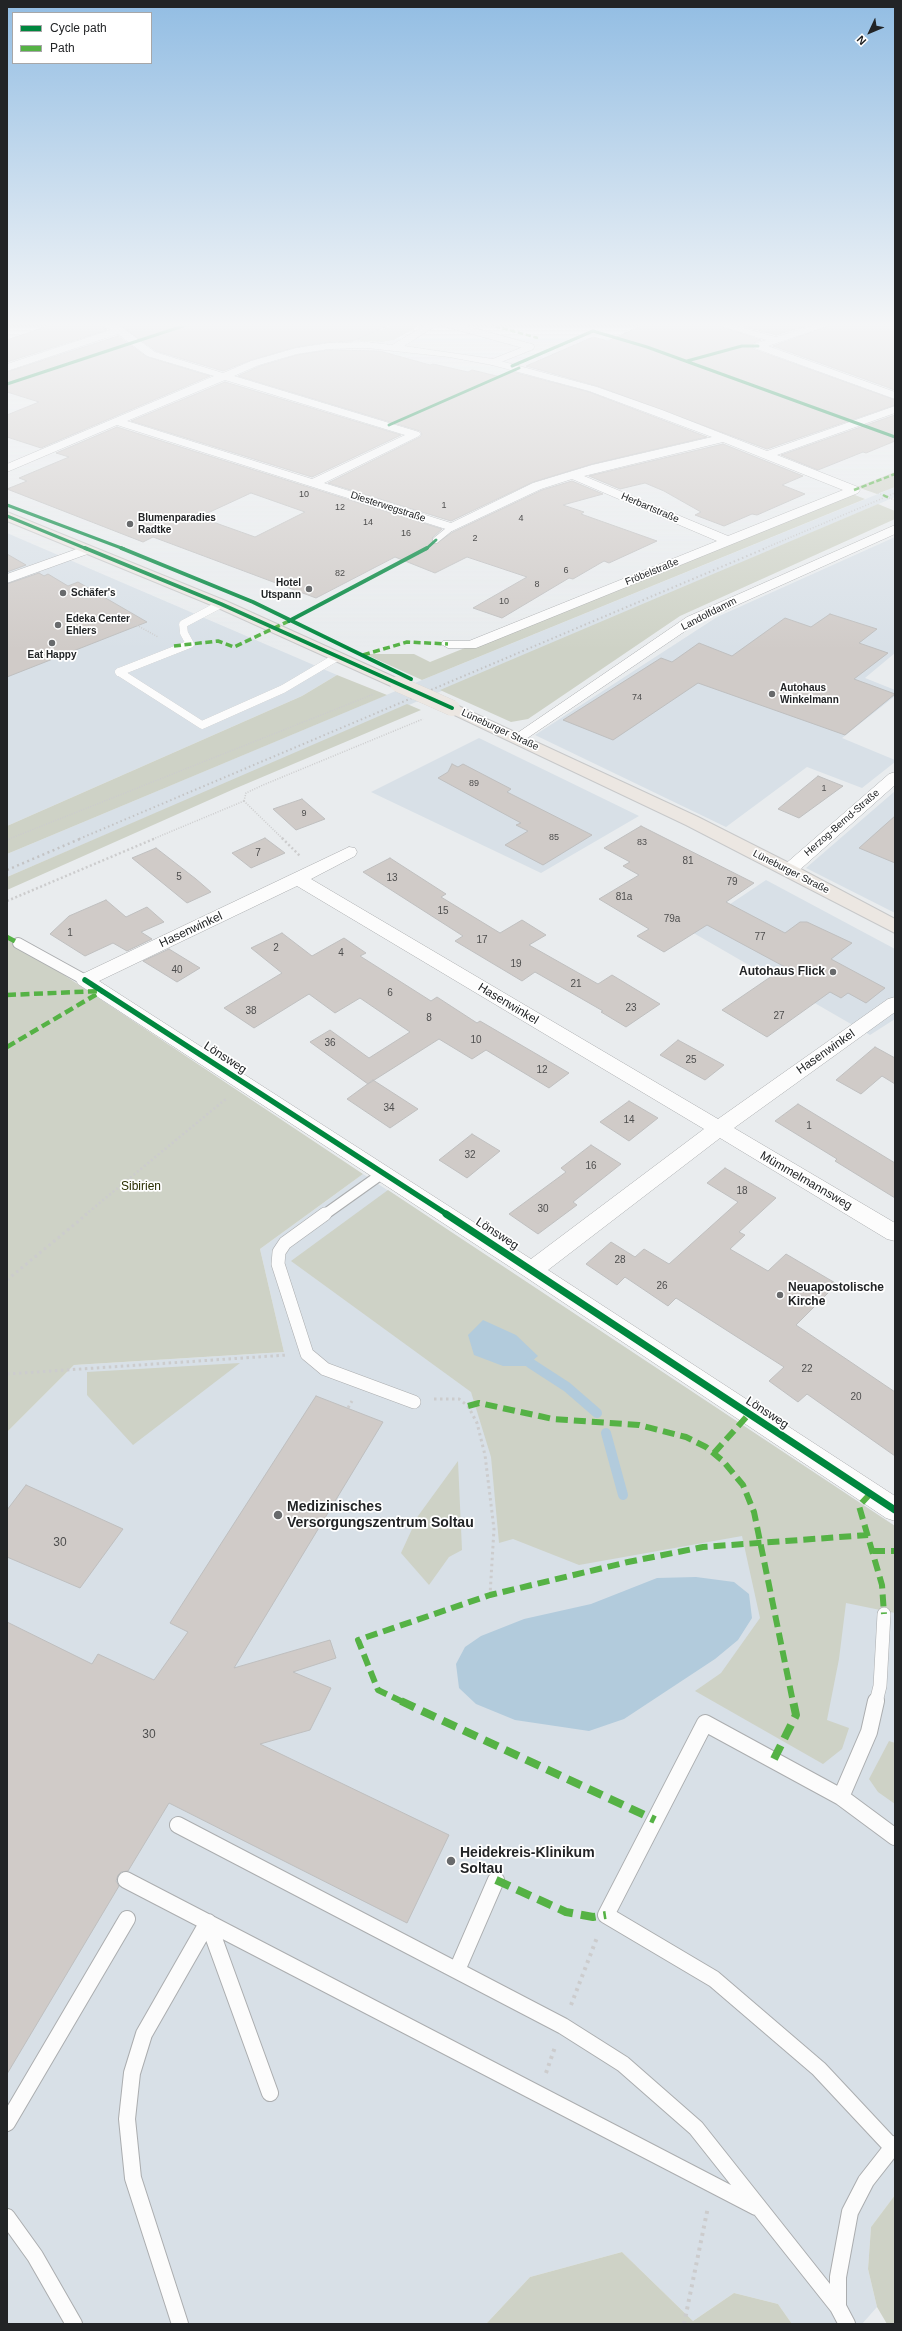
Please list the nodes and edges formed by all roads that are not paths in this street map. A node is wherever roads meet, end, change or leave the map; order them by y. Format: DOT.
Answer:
graph roads {
  1 [pos="92,433"];
  2 [pos="153,433"];
  3 [pos="411,433"];
  4 [pos="710,433"];
  5 [pos="830,433"];
  6 [pos="724,438"];
  7 [pos="767,456"];
  8 [pos="7,468"];
  9 [pos="572,475"];
  10 [pos="314,483"];
  11 [pos="7,516"];
  12 [pos="452,527"];
  13 [pos="895,529"];
  14 [pos="436,540"];
  15 [pos="728,541"];
  16 [pos="88,549"];
  17 [pos="7,579"];
  18 [pos="221,604"];
  19 [pos="448,644"];
  20 [pos="337,657"];
  21 [pos="518,738"];
  22 [pos="895,777"];
  23 [pos="349,852"];
  24 [pos="789,870"];
  25 [pos="298,879"];
  26 [pos="895,927"];
  27 [pos="18,943"];
  28 [pos="85,980"];
  29 [pos="895,1003"];
  30 [pos="718,1129"];
  31 [pos="383,1173"];
  32 [pos="895,1233"];
  33 [pos="532,1270"];
  34 [pos="414,1402"];
  35 [pos="895,1510"];
  36 [pos="884,1614"];
  37 [pos="841,1797"];
  38 [pos="178,1825"];
  39 [pos="895,1837"];
  40 [pos="126,1880"];
  41 [pos="496,1880"];
  42 [pos="127,1919"];
  43 [pos="208,1922"];
  44 [pos="457,1970"];
  45 [pos="270,2093"];
  46 [pos="7,2124"];
  47 [pos="894,2146"];
  48 [pos="760,2209"];
  49 [pos="7,2217"];
  50 [pos="838,2307"];
  51 [pos="74,2324"];
  52 [pos="180,2324"];
  53 [pos="847,2324"];
  1 -- 8 [label="street"];
  2 -- 10 [label="street, Diesterwegstraße"];
  3 -- 10 [label="street"];
  4 -- 6 [label="street"];
  5 -- 7 [label="street"];
  6 -- 7 [label="street"];
  6 -- 9 [label="street"];
  7 -- 15 [label="street, Fröbelstraße"];
  9 -- 12 [label="street"];
  9 -- 15 [label="street, Herbartstraße"];
  10 -- 12 [label="street, Diesterwegstraße"];
  11 -- 16 [label="main road, Lüneburger Straße"];
  12 -- 14 [label="lane"];
  13 -- 21 [label="street, Landolfdamm"];
  15 -- 19 [label="street, Fröbelstraße"];
  16 -- 17 [label="street"];
  16 -- 18 [label="main road, Lüneburger Straße"];
  18 -- 20 [label="main road, Lüneburger Straße"];
  18 -- 20 [label="lane"];
  20 -- 21 [label="main road, Lüneburger Straße, bridge"];
  21 -- 24 [label="main road, Lüneburger Straße"];
  22 -- 24 [label="street, Herzog-Bernd-Straße"];
  23 -- 25 [label="street, Hasenwinkel"];
  24 -- 26 [label="main road, Lüneburger Straße"];
  25 -- 28 [label="street, Hasenwinkel"];
  25 -- 30 [label="street, Hasenwinkel"];
  27 -- 28 [label="lane"];
  28 -- 31 [label="street, Lönsweg"];
  29 -- 30 [label="street, Hasenwinkel"];
  30 -- 32 [label="street, Mümmelmannsweg"];
  30 -- 33 [label="street, Hasenwinkel"];
  31 -- 33 [label="street, Lönsweg"];
  31 -- 34 [label="lane"];
  33 -- 35 [label="street, Lönsweg"];
  36 -- 37 [label="lane"];
  37 -- 39 [label="lane"];
  37 -- 47 [label="lane"];
  38 -- 44 [label="lane"];
  40 -- 43 [label="lane"];
  41 -- 44 [label="lane"];
  42 -- 46 [label="lane"];
  43 -- 45 [label="lane"];
  43 -- 48 [label="lane"];
  43 -- 52 [label="lane"];
  44 -- 48 [label="lane"];
  47 -- 50 [label="lane"];
  48 -- 50 [label="lane"];
  49 -- 51 [label="lane"];
  50 -- 53 [label="lane"];
}
